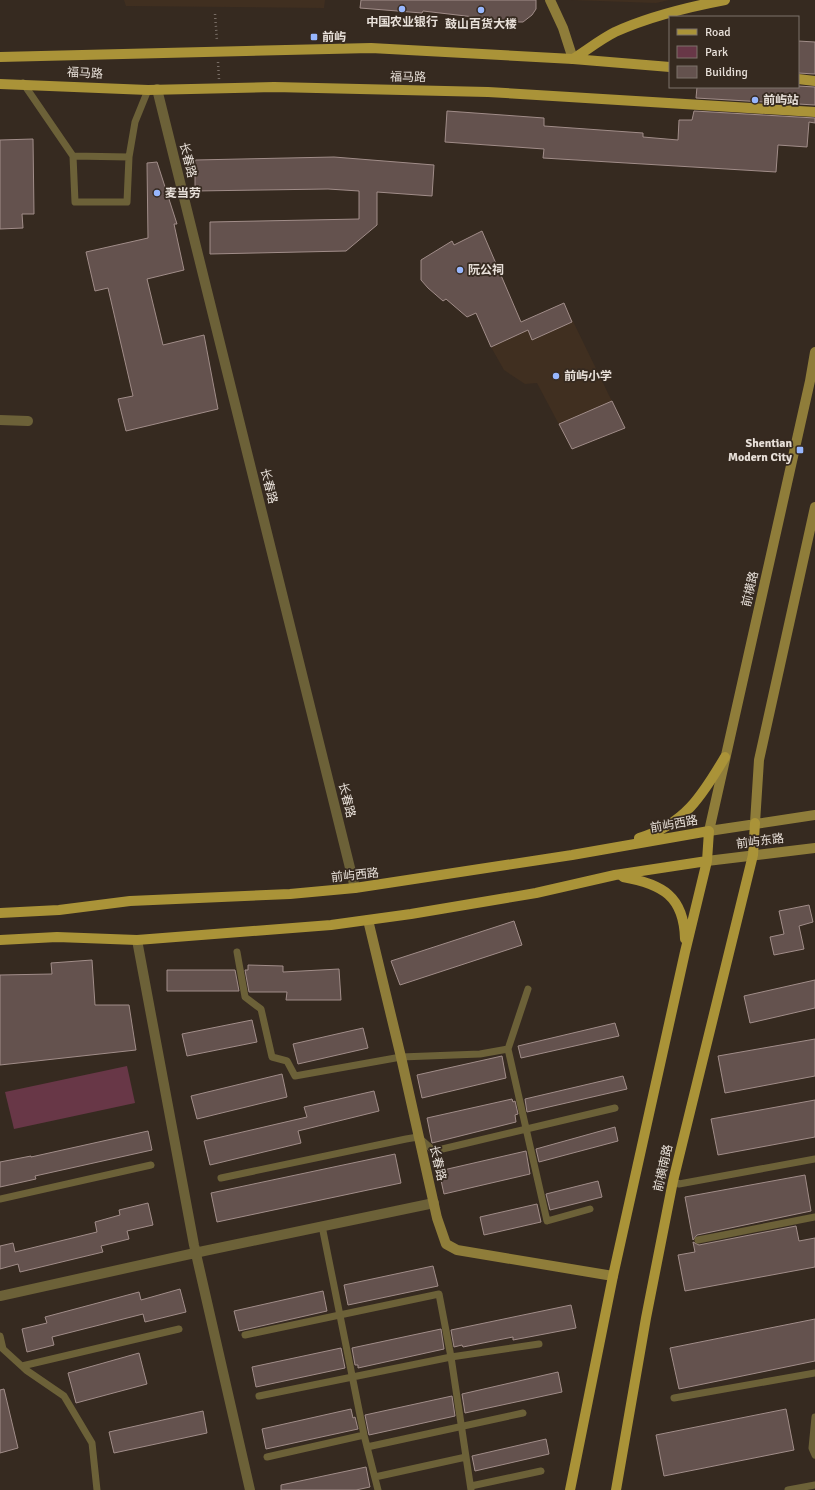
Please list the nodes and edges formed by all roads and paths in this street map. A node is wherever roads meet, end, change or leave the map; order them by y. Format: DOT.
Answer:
graph roads {
  1 [pos="550,0"];
  2 [pos="725,0"];
  3 [pos="0,57"];
  4 [pos="573,59"];
  5 [pos="669,67"];
  6 [pos="799,79"];
  7 [pos="815,81"];
  8 [pos="23,83"];
  9 [pos="0,84"];
  10 [pos="152,89"];
  11 [pos="815,112"];
  12 [pos="73,156"];
  13 [pos="129,157"];
  14 [pos="815,352"];
  15 [pos="0,420"];
  16 [pos="28,421"];
  17 [pos="815,507"];
  18 [pos="725,758"];
  19 [pos="815,816"];
  20 [pos="755,824"];
  21 [pos="709,831"];
  22 [pos="815,848"];
  23 [pos="572,855"];
  24 [pos="753,855"];
  25 [pos="707,861"];
  26 [pos="615,875"];
  27 [pos="356,888"];
  28 [pos="0,913"];
  29 [pos="368,920"];
  30 [pos="0,940"];
  31 [pos="137,940"];
  32 [pos="237,952"];
  33 [pos="685,952"];
  34 [pos="528,989"];
  35 [pos="508,1049"];
  36 [pos="401,1057"];
  37 [pos="615,1108"];
  38 [pos="528,1129"];
  39 [pos="418,1137"];
  40 [pos="815,1159"];
  41 [pos="151,1165"];
  42 [pos="221,1178"];
  43 [pos="673,1181"];
  44 [pos="0,1199"];
  45 [pos="434,1203"];
  46 [pos="590,1209"];
  47 [pos="815,1217"];
  48 [pos="322,1226"];
  49 [pos="698,1240"];
  50 [pos="196,1252"];
  51 [pos="613,1276"];
  52 [pos="0,1296"];
  53 [pos="340,1315"];
  54 [pos="179,1329"];
  55 [pos="245,1335"];
  56 [pos="0,1336"];
  57 [pos="539,1344"];
  58 [pos="452,1357"];
  59 [pos="22,1366"];
  60 [pos="815,1373"];
  61 [pos="353,1377"];
  62 [pos="259,1396"];
  63 [pos="674,1398"];
  64 [pos="523,1413"];
  65 [pos="815,1417"];
  66 [pos="462,1426"];
  67 [pos="364,1435"];
  68 [pos="367,1447"];
  69 [pos="815,1455"];
  70 [pos="267,1456"];
  71 [pos="466,1457"];
  72 [pos="541,1471"];
  73 [pos="375,1477"];
  74 [pos="815,1485"];
  75 [pos="471,1488"];
  76 [pos="97,1490"];
  77 [pos="250,1490"];
  78 [pos="378,1490"];
  79 [pos="570,1490"];
  80 [pos="616,1490"];
  81 [pos="788,1490"];
  1 -- 4 [label="main road"];
  2 -- 4 [label="main road"];
  3 -- 4 [label="main road, 福马路"];
  4 -- 5 [label="main road, 福马路"];
  6 -- 7 [label="main road"];
  8 -- 9 [label="main road, 福马路"];
  8 -- 10 [label="main road, 福马路"];
  8 -- 12 [label="lane"];
  10 -- 11 [label="main road, 福马路"];
  10 -- 13 [label="lane"];
  10 -- 27 [label="street, 长春路"];
  12 -- 13 [label="lane"];
  12 -- 13 [label="lane"];
  14 -- 18 [label="main road, 前横路"];
  15 -- 16 [label="street"];
  17 -- 20 [label="main road"];
  18 -- 21 [label="main road, 前横路"];
  18 -- 23 [label="main road"];
  19 -- 20 [label="main road, 前屿东路"];
  20 -- 21 [label="main road, 前屿东路"];
  20 -- 24 [label="main road, 前横南路"];
  21 -- 23 [label="main road, 前屿西路"];
  21 -- 25 [label="main road"];
  22 -- 24 [label="main road, 前屿东路"];
  23 -- 27 [label="main road, 前屿西路"];
  24 -- 25 [label="main road, 前屿东路"];
  24 -- 43 [label="main road, 前横南路"];
  25 -- 26 [label="main road"];
  25 -- 33 [label="main road"];
  26 -- 29 [label="main road"];
  26 -- 33 [label="main road"];
  27 -- 28 [label="main road, 前屿西路"];
  29 -- 31 [label="main road"];
  29 -- 36 [label="main road, 长春路"];
  30 -- 31 [label="main road"];
  31 -- 50 [label="street"];
  32 -- 36 [label="lane"];
  33 -- 51 [label="main road"];
  34 -- 35 [label="lane"];
  35 -- 36 [label="lane"];
  35 -- 38 [label="lane"];
  36 -- 39 [label="main road, 长春路"];
  37 -- 38 [label="lane"];
  38 -- 39 [label="lane"];
  38 -- 46 [label="lane"];
  39 -- 42 [label="lane"];
  39 -- 45 [label="main road, 长春路"];
  40 -- 43 [label="lane"];
  41 -- 44 [label="lane"];
  43 -- 80 [label="main road, 前横南路"];
  45 -- 48 [label="street"];
  45 -- 51 [label="main road, 长春路"];
  47 -- 49 [label="lane"];
  48 -- 50 [label="street"];
  48 -- 53 [label="lane"];
  50 -- 52 [label="street"];
  50 -- 77 [label="street"];
  51 -- 79 [label="main road"];
  53 -- 55 [label="lane"];
  53 -- 58 [label="lane"];
  53 -- 61 [label="lane"];
  54 -- 59 [label="lane"];
  56 -- 59 [label="lane"];
  57 -- 58 [label="lane"];
  58 -- 61 [label="lane"];
  58 -- 66 [label="lane"];
  59 -- 76 [label="lane"];
  60 -- 63 [label="lane"];
  61 -- 62 [label="lane"];
  61 -- 67 [label="lane"];
  64 -- 66 [label="lane"];
  65 -- 69 [label="lane"];
  66 -- 68 [label="lane"];
  66 -- 71 [label="lane"];
  67 -- 68 [label="lane"];
  67 -- 70 [label="lane"];
  68 -- 73 [label="lane"];
  71 -- 73 [label="lane"];
  71 -- 75 [label="lane"];
  72 -- 75 [label="lane"];
  73 -- 78 [label="lane"];
  74 -- 81 [label="lane"];
}
